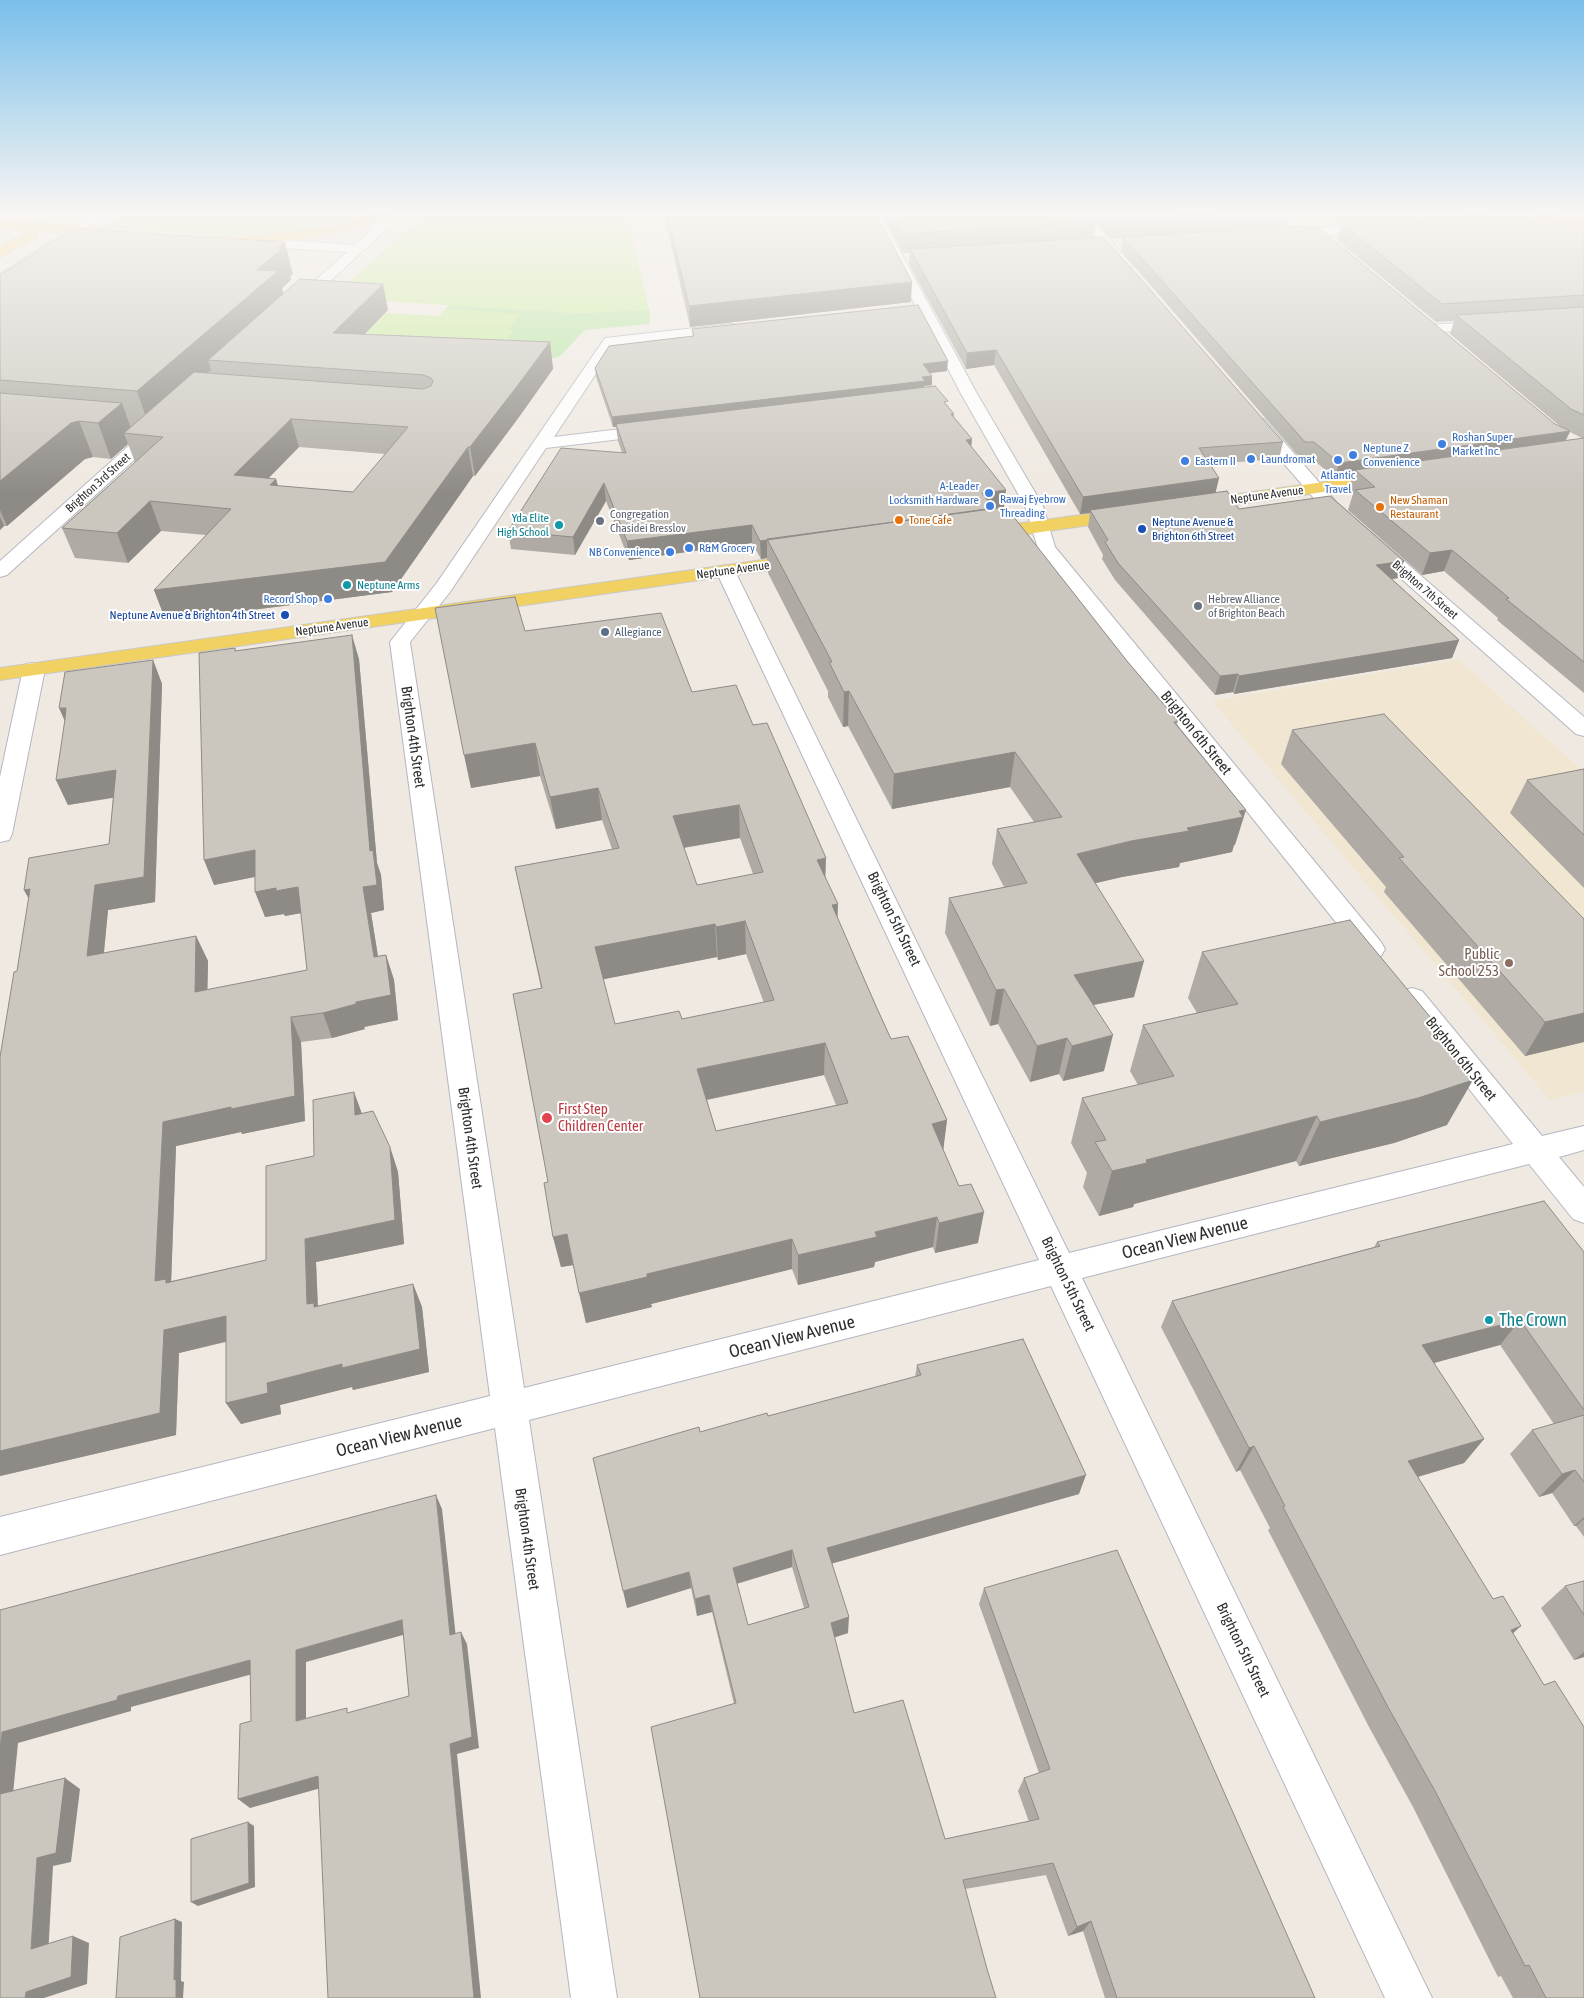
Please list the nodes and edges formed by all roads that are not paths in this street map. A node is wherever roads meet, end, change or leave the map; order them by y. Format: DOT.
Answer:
graph roads {
  1 [pos="293,307"];
  2 [pos="916,307"];
  3 [pos="283,316"];
  4 [pos="1506,324"];
  5 [pos="746,326"];
  6 [pos="1444,341"];
  7 [pos="968,392"];
  8 [pos="949,395"];
  9 [pos="1246,409"];
  10 [pos="168,420"];
  11 [pos="670,428"];
  12 [pos="130,431"];
  13 [pos="154,433"];
  14 [pos="542,443"];
  15 [pos="1406,475"];
  16 [pos="1314,488"];
  17 [pos="1176,508"];
  18 [pos="1147,512"];
  19 [pos="1040,527"];
  20 [pos="967,537"];
  21 [pos="2,543"];
  22 [pos="29,546"];
  23 [pos="824,557"];
  24 [pos="0,571"];
  25 [pos="726,571"];
  26 [pos="423,614"];
  27 [pos="34,669"];
  28 [pos="0,674"];
  29 [pos="1584,729"];
  30 [pos="0,834"];
  31 [pos="1584,1138"];
  32 [pos="1536,1150"];
  33 [pos="1584,1210"];
  34 [pos="1062,1269"];
  35 [pos="508,1408"];
  36 [pos="0,1536"];
  37 [pos="594,1998"];
  38 [pos="1409,1998"];
  1 -- 3 [label="street"];
  2 -- 7 [label="street, Brighton 6th Street"];
  4 -- 6 [label="street"];
  5 -- 14 [label="street, Brighton 4th Street"];
  7 -- 8 [label="street"];
  7 -- 19 [label="street, Brighton 6th Street"];
  9 -- 16 [label="street, Brighton 7th Street"];
  10 -- 13 [label="street, Brighton 3rd Street"];
  11 -- 14 [label="street"];
  12 -- 13 [label="street"];
  13 -- 22 [label="street, Brighton 3rd Street"];
  14 -- 26 [label="street, Brighton 4th Street"];
  15 -- 16 [label="main road, Neptune Avenue"];
  16 -- 17 [label="main road, Neptune Avenue"];
  16 -- 29 [label="street, Brighton 7th Street"];
  18 -- 19 [label="main road"];
  19 -- 20 [label="main road"];
  19 -- 32 [label="street, Brighton 6th Street"];
  21 -- 22 [label="street"];
  22 -- 24 [label="street, Brighton 3rd Street"];
  23 -- 25 [label="main road, Neptune Avenue"];
  25 -- 26 [label="main road, Neptune Avenue"];
  25 -- 34 [label="street, Brighton 5th Street"];
  26 -- 27 [label="main road, Neptune Avenue"];
  26 -- 35 [label="street, Brighton 4th Street"];
  27 -- 28 [label="main road, Neptune Avenue"];
  27 -- 30 [label="street"];
  31 -- 32 [label="street, Ocean View Avenue"];
  32 -- 33 [label="street, Brighton 6th Street"];
  32 -- 34 [label="street, Ocean View Avenue"];
  34 -- 35 [label="street, Ocean View Avenue"];
  34 -- 38 [label="street, Brighton 5th Street"];
  35 -- 36 [label="street, Ocean View Avenue"];
  35 -- 37 [label="street, Brighton 4th Street"];
}
